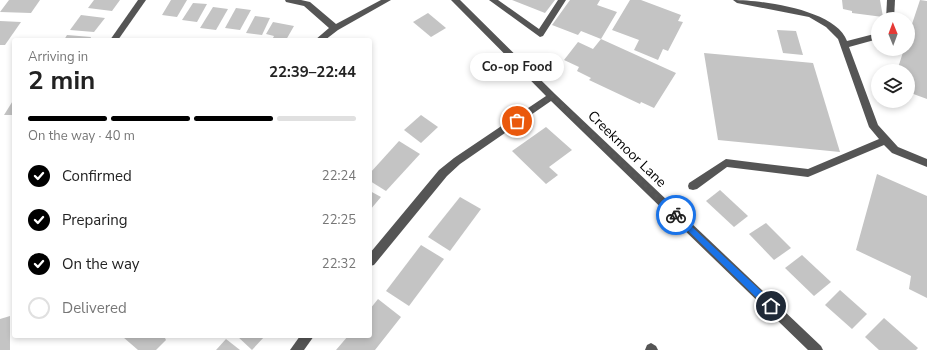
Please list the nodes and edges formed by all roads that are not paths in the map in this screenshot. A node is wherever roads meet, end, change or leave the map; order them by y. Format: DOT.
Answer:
graph roads {
  1 [pos="142,0"];
  2 [pos="289,0"];
  3 [pos="387,0"];
  4 [pos="455,0"];
  5 [pos="493,0"];
  6 [pos="562,0"];
  7 [pos="737,0"];
  8 [pos="891,0"];
  9 [pos="891,12"];
  10 [pos="335,28"];
  11 [pos="115,38"];
  12 [pos="321,38"];
  13 [pos="871,38"];
  14 [pos="845,45"];
  15 [pos="552,96"];
  16 [pos="886,140"];
  17 [pos="927,163"];
  18 [pos="692,186"];
  19 [pos="372,259"];
  20 [pos="306,338"];
  21 [pos="296,350"];
  22 [pos="817,350"];
  1 -- 11 [label="street"];
  2 -- 10 [label="street"];
  3 -- 10 [label="street"];
  4 -- 15 [label="street, Creekmoor Lane"];
  5 -- 6 [label="street"];
  7 -- 14 [label="street"];
  8 -- 9 [label="street"];
  10 -- 12 [label="street"];
  13 -- 14 [label="street"];
  14 -- 16 [label="street"];
  15 -- 19 [label="street"];
  15 -- 22 [label="street, Creekmoor Lane"];
  16 -- 17 [label="street"];
  16 -- 18 [label="street"];
  20 -- 21 [label="street"];
}
